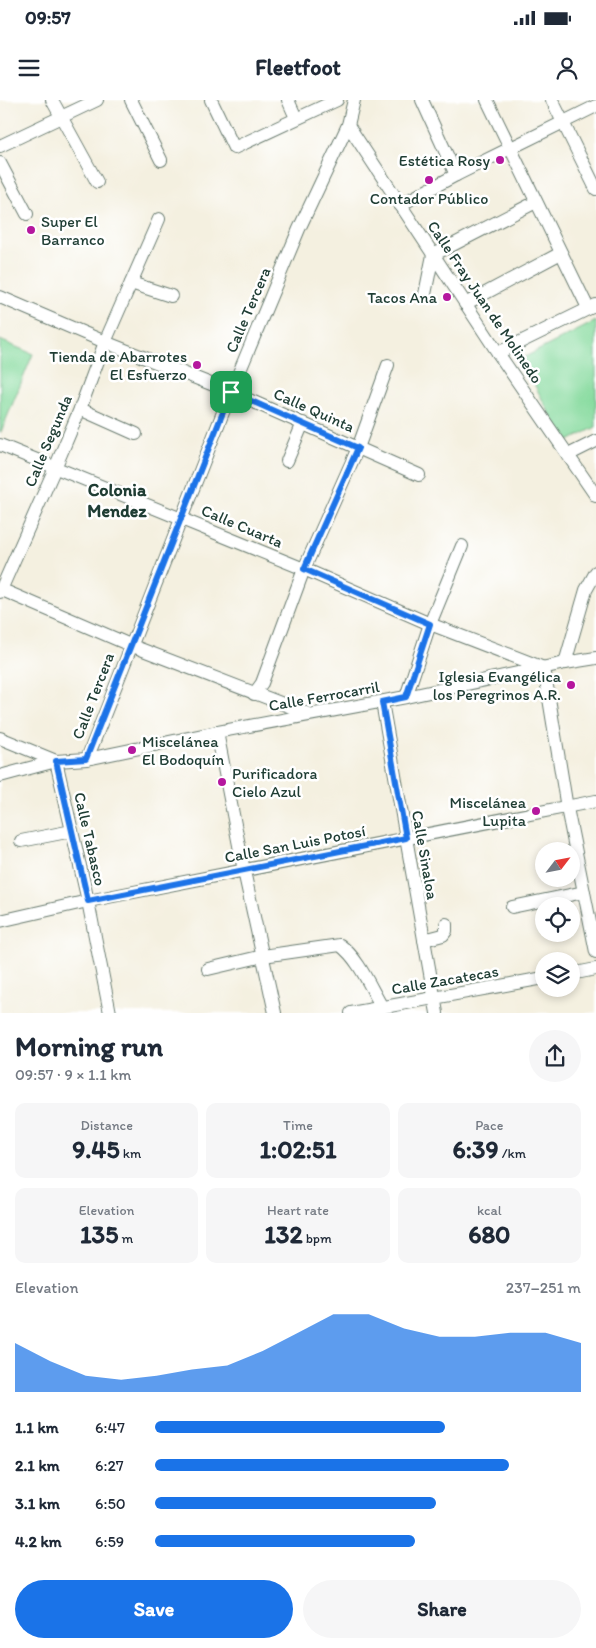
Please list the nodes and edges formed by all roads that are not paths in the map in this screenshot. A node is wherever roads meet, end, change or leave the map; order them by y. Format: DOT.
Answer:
graph roads {
  1 [pos="52,100"];
  2 [pos="97,100"];
  3 [pos="131,100"];
  4 [pos="211,100"];
  5 [pos="288,100"];
  6 [pos="354,100"];
  7 [pos="422,100"];
  8 [pos="487,100"];
  9 [pos="552,100"];
  10 [pos="334,101"];
  11 [pos="596,106"];
  12 [pos="61,118"];
  13 [pos="296,118"];
  14 [pos="563,122"];
  15 [pos="348,125"];
  16 [pos="0,146"];
  17 [pos="510,148"];
  18 [pos="161,160"];
  19 [pos="0,162"];
  20 [pos="456,175"];
  21 [pos="96,182"];
  22 [pos="596,189"];
  23 [pos="536,202"];
  24 [pos="400,205"];
  25 [pos="27,214"];
  26 [pos="160,219"];
  27 [pos="561,253"];
  28 [pos="433,255"];
  29 [pos="131,283"];
  30 [pos="425,294"];
  31 [pos="171,296"];
  32 [pos="0,297"];
  33 [pos="465,304"];
  34 [pos="592,306"];
  35 [pos="105,342"];
  36 [pos="498,354"];
  37 [pos="388,365"];
  38 [pos="231,392"];
  39 [pos="80,409"];
  40 [pos="303,424"];
  41 [pos="136,434"];
  42 [pos="596,441"];
  43 [pos="0,445"];
  44 [pos="358,448"];
  45 [pos="568,455"];
  46 [pos="287,461"];
  47 [pos="55,468"];
  48 [pos="419,475"];
  49 [pos="596,496"];
  50 [pos="181,518"];
  51 [pos="462,546"];
  52 [pos="304,569"];
  53 [pos="596,572"];
  54 [pos="0,590"];
  55 [pos="430,624"];
  56 [pos="130,645"];
  57 [pos="596,658"];
  58 [pos="566,663"];
  59 [pos="544,668"];
  60 [pos="254,694"];
  61 [pos="406,697"];
  62 [pos="382,702"];
  63 [pos="309,714"];
  64 [pos="217,732"];
  65 [pos="0,738"];
  66 [pos="86,759"];
  67 [pos="56,761"];
  68 [pos="0,776"];
  69 [pos="596,801"];
  70 [pos="567,808"];
  71 [pos="72,831"];
  72 [pos="406,838"];
  73 [pos="21,841"];
  74 [pos="244,871"];
  75 [pos="584,892"];
  76 [pos="88,901"];
  77 [pos="512,907"];
  78 [pos="0,921"];
  79 [pos="446,924"];
  80 [pos="424,940"];
  81 [pos="596,952"];
  82 [pos="263,956"];
  83 [pos="208,969"];
  84 [pos="596,969"];
  85 [pos="580,972"];
  86 [pos="535,980"];
  87 [pos="434,998"];
  88 [pos="382,1007"];
  89 [pos="110,1013"];
  90 [pos="275,1013"];
  91 [pos="351,1013"];
  92 [pos="437,1013"];
  1 -- 12 [label="street"];
  2 -- 12 [label="street"];
  3 -- 18 [label="street"];
  4 -- 13 [label="street"];
  5 -- 13 [label="street"];
  6 -- 15 [label="street, Calle Tercera"];
  7 -- 20 [label="street"];
  8 -- 17 [label="street"];
  9 -- 14 [label="street"];
  10 -- 13 [label="street"];
  11 -- 14 [label="street"];
  12 -- 16 [label="street"];
  12 -- 21 [label="street"];
  14 -- 17 [label="street"];
  14 -- 22 [label="street"];
  15 -- 24 [label="street, Calle Fray Juan de Molinedo"];
  15 -- 38 [label="street, Calle Tercera"];
  17 -- 20 [label="street"];
  17 -- 23 [label="street"];
  19 -- 25 [label="street"];
  20 -- 24 [label="street"];
  23 -- 27 [label="street"];
  23 -- 28 [label="street"];
  24 -- 28 [label="street, Calle Fray Juan de Molinedo"];
  26 -- 29 [label="street, Calle Segunda"];
  27 -- 33 [label="street"];
  27 -- 34 [label="street"];
  28 -- 30 [label="street"];
  28 -- 33 [label="street, Calle Fray Juan de Molinedo"];
  29 -- 31 [label="street"];
  29 -- 35 [label="street, Calle Segunda"];
  32 -- 35 [label="street, Calle Quinta"];
  33 -- 36 [label="street, Calle Fray Juan de Molinedo"];
  34 -- 36 [label="street"];
  35 -- 38 [label="street, Calle Quinta"];
  35 -- 39 [label="street, Calle Segunda"];
  36 -- 45 [label="street, Calle Fray Juan de Molinedo"];
  37 -- 44 [label="street"];
  38 -- 40 [label="street, Calle Quinta"];
  38 -- 50 [label="street, Calle Tercera"];
  39 -- 41 [label="street"];
  39 -- 47 [label="street, Calle Segunda"];
  40 -- 44 [label="street, Calle Quinta"];
  40 -- 46 [label="street"];
  42 -- 45 [label="street"];
  43 -- 47 [label="street, Calle Cuarta"];
  44 -- 48 [label="street, Calle Quinta"];
  44 -- 52 [label="street"];
  45 -- 49 [label="street, Calle Fray Juan de Molinedo"];
  47 -- 50 [label="street, Calle Cuarta"];
  47 -- 54 [label="street, Calle Segunda"];
  50 -- 52 [label="street, Calle Cuarta"];
  50 -- 56 [label="street, Calle Tercera"];
  51 -- 55 [label="street"];
  52 -- 55 [label="street, Calle Cuarta"];
  52 -- 60 [label="street"];
  53 -- 58 [label="street"];
  54 -- 56 [label="street, Calle Tercera"];
  55 -- 59 [label="street, Calle Cuarta"];
  55 -- 61 [label="street"];
  56 -- 60 [label="street, Calle Tercera"];
  56 -- 66 [label="street, Calle Tercera"];
  57 -- 58 [label="street, Calle Ferrocarril"];
  58 -- 59 [label="street, Calle Ferrocarril"];
  59 -- 61 [label="street, Calle Ferrocarril"];
  59 -- 70 [label="street"];
  60 -- 63 [label="street, Calle Tercera"];
  61 -- 62 [label="street, Calle Ferrocarril"];
  62 -- 63 [label="street, Calle Ferrocarril"];
  62 -- 72 [label="street, Calle Sinaloa"];
  63 -- 64 [label="street, Calle Ferrocarril"];
  64 -- 66 [label="street, Calle Ferrocarril"];
  64 -- 74 [label="street"];
  65 -- 67 [label="street"];
  66 -- 67 [label="street"];
  67 -- 68 [label="street"];
  67 -- 71 [label="street, Calle Tabasco"];
  69 -- 70 [label="street, Calle San Luis Potosí"];
  70 -- 72 [label="street, Calle San Luis Potosí"];
  70 -- 75 [label="street"];
  71 -- 73 [label="street"];
  71 -- 76 [label="street, Calle Tabasco"];
  72 -- 74 [label="street, Calle San Luis Potosí"];
  72 -- 80 [label="street, Calle Sinaloa"];
  74 -- 76 [label="street, Calle San Luis Potosí"];
  74 -- 82 [label="street"];
  75 -- 77 [label="street"];
  75 -- 81 [label="street"];
  76 -- 78 [label="street, Calle San Luis Potosí"];
  76 -- 89 [label="street, Calle Tabasco"];
  79 -- 80 [label="street"];
  80 -- 87 [label="street, Calle Sinaloa"];
  82 -- 83 [label="street"];
  82 -- 88 [label="street"];
  82 -- 90 [label="street"];
  84 -- 85 [label="street"];
  86 -- 87 [label="street, Calle Zacatecas"];
  87 -- 88 [label="street, Calle Zacatecas"];
  87 -- 92 [label="street, Calle Sinaloa"];
  88 -- 91 [label="street, Calle Zacatecas"];
}
